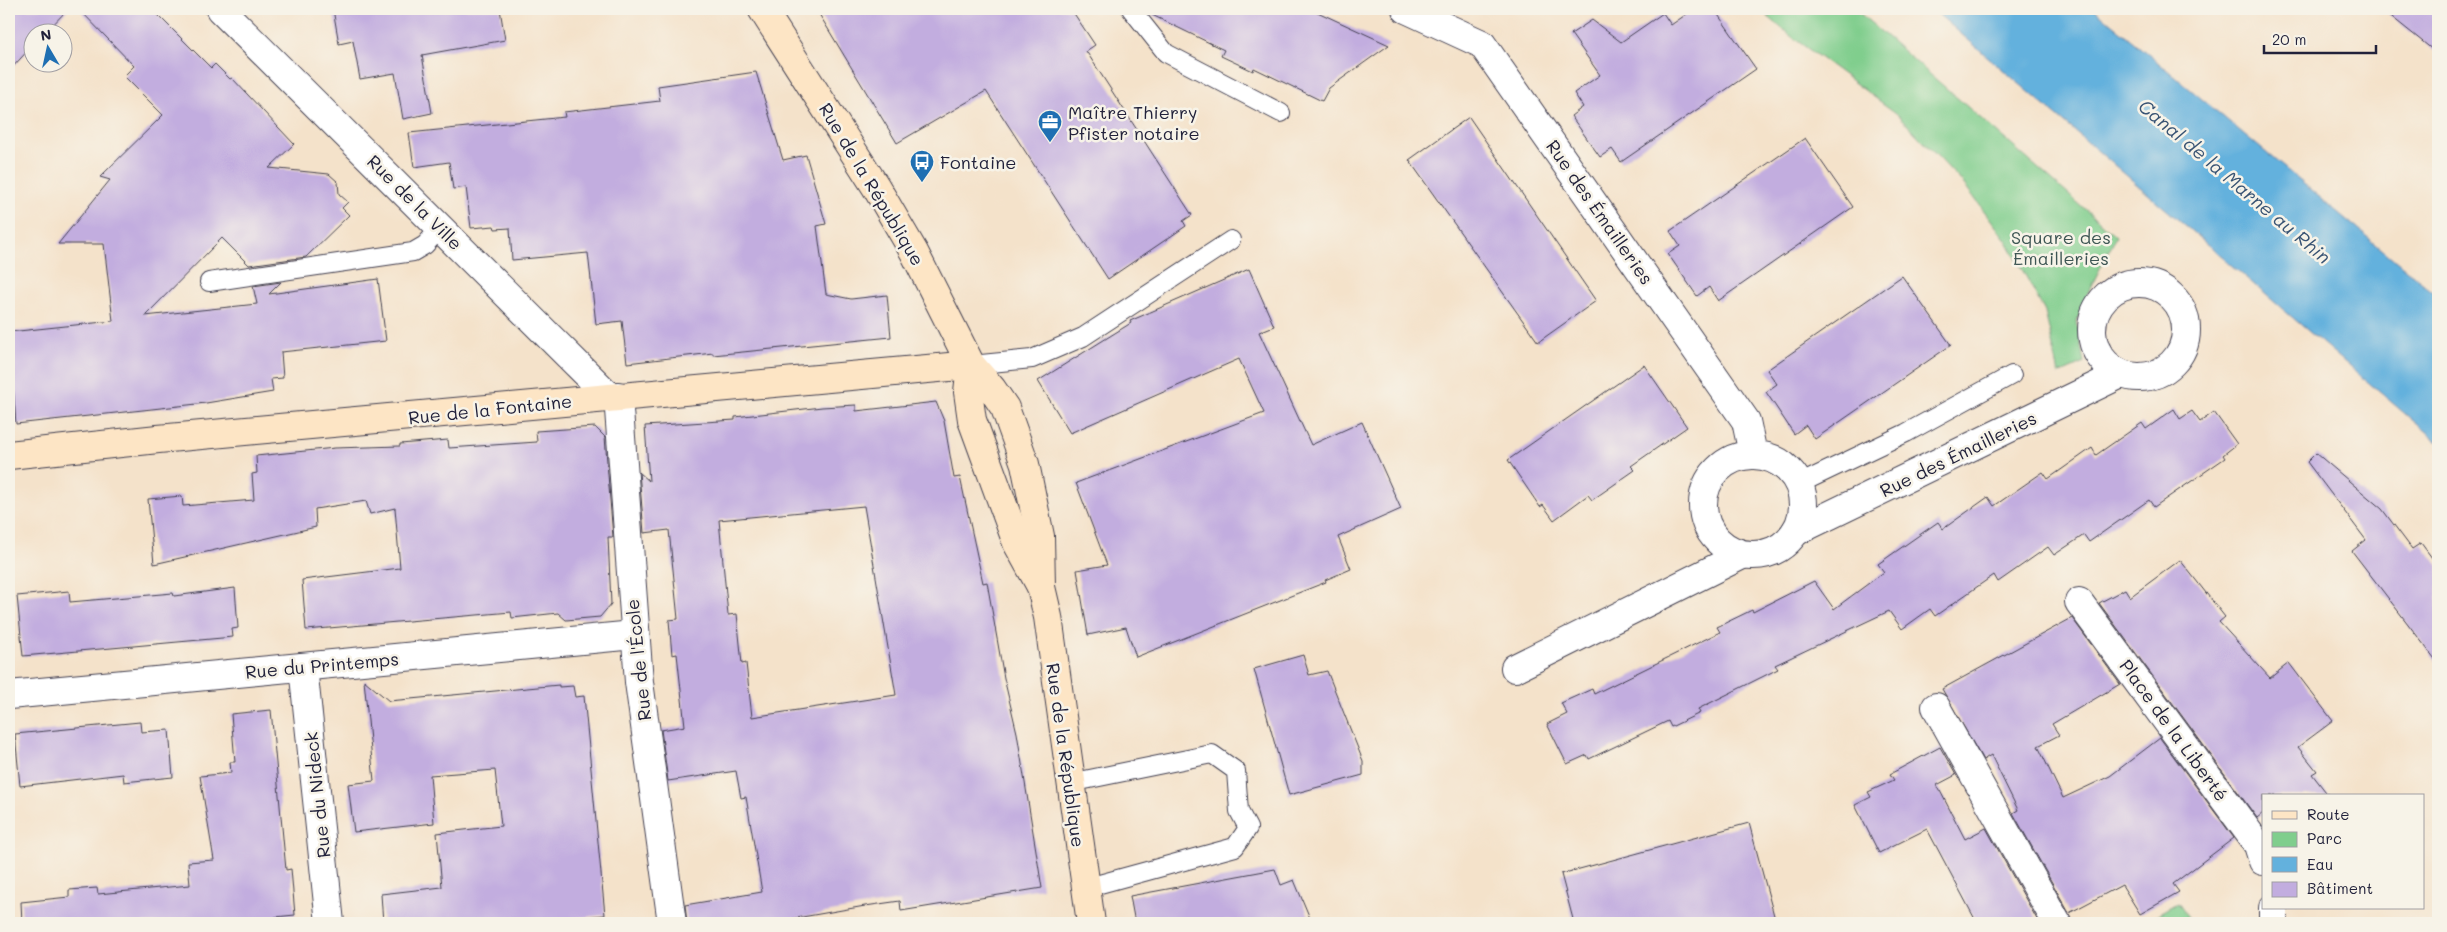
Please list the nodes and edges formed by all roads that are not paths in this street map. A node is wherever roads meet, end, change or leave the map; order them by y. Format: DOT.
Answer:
graph roads {
  1 [pos="220,9"];
  2 [pos="762,9"];
  3 [pos="1131,9"];
  4 [pos="1406,9"];
  5 [pos="1281,112"];
  6 [pos="441,227"];
  7 [pos="1231,240"];
  8 [pos="209,282"];
  9 [pos="971,365"];
  10 [pos="2121,374"];
  11 [pos="2012,375"];
  12 [pos="614,397"];
  13 [pos="1753,454"];
  14 [pos="9,456"];
  15 [pos="1799,484"];
  16 [pos="1796,532"];
  17 [pos="1742,554"];
  18 [pos="2079,602"];
  19 [pos="634,635"];
  20 [pos="303,667"];
  21 [pos="1515,668"];
  22 [pos="9,694"];
  23 [pos="1936,707"];
  24 [pos="1070,783"];
  25 [pos="2262,858"];
  26 [pos="1086,888"];
  27 [pos="2273,910"];
  28 [pos="330,923"];
  29 [pos="672,923"];
  30 [pos="1091,923"];
  31 [pos="2058,923"];
  32 [pos="2273,923"];
  1 -- 6 [label="street, Rue de la Ville"];
  2 -- 9 [label="main road, Rue de la République"];
  3 -- 5 [label="lane"];
  4 -- 13 [label="street, Rue des Émailleries"];
  6 -- 8 [label="lane"];
  6 -- 12 [label="street, Rue de la Ville"];
  7 -- 9 [label="lane"];
  9 -- 12 [label="main road, Rue de la Fontaine"];
  9 -- 24 [label="main road, Rue de la République"];
  10 -- 16 [label="street, Rue des Émailleries"];
  11 -- 15 [label="lane"];
  12 -- 14 [label="main road, Rue de la Fontaine"];
  12 -- 19 [label="street, Rue de l'École"];
  13 -- 15 [label="street, Rue des Émailleries"];
  13 -- 17 [label="street, Rue des Émailleries"];
  15 -- 16 [label="street, Rue des Émailleries"];
  16 -- 17 [label="street, Rue des Émailleries"];
  17 -- 21 [label="street, Rue des Émailleries"];
  18 -- 25 [label="street, Place de la Liberté"];
  19 -- 20 [label="street, Rue du Printemps"];
  19 -- 29 [label="street, Rue de l'École"];
  20 -- 22 [label="street, Rue du Printemps"];
  20 -- 28 [label="street, Rue du Nideck"];
  23 -- 31 [label="street"];
  24 -- 26 [label="main road, Rue de la République"];
  24 -- 26 [label="lane"];
  26 -- 30 [label="main road, Rue de la République"];
  27 -- 32 [label="street"];
}
